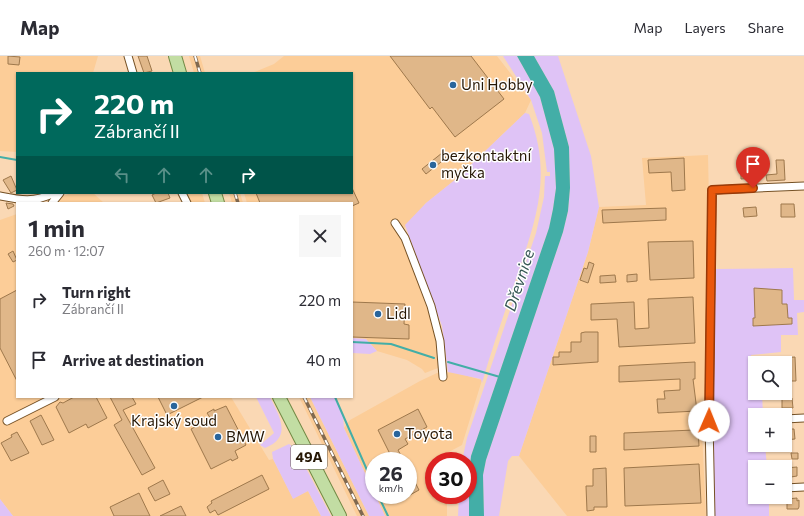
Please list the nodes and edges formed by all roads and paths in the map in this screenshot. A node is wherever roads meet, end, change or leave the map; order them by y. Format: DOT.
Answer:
graph roads {
  1 [pos="128,56"];
  2 [pos="175,56"];
  3 [pos="133,72"];
  4 [pos="180,72"];
  5 [pos="804,186"];
  6 [pos="52,194"];
  7 [pos="59,194"];
  8 [pos="0,196"];
  9 [pos="53,202"];
  10 [pos="395,223"];
  11 [pos="443,377"];
  12 [pos="53,398"];
  13 [pos="281,398"];
  14 [pos="804,418"];
  15 [pos="792,419"];
  16 [pos="7,421"];
  17 [pos="804,487"];
  18 [pos="792,488"];
  19 [pos="340,516"];
  20 [pos="711,516"];
  1 -- 3 [label="street"];
  2 -- 4 [label="main road"];
  5 -- 20 [label="street"];
  6 -- 8 [label="street"];
  7 -- 9 [label="street"];
  10 -- 11 [label="street"];
  12 -- 16 [label="street"];
  13 -- 19 [label="main road, 49A"];
  14 -- 15 [label="street"];
  17 -- 18 [label="street"];
}
